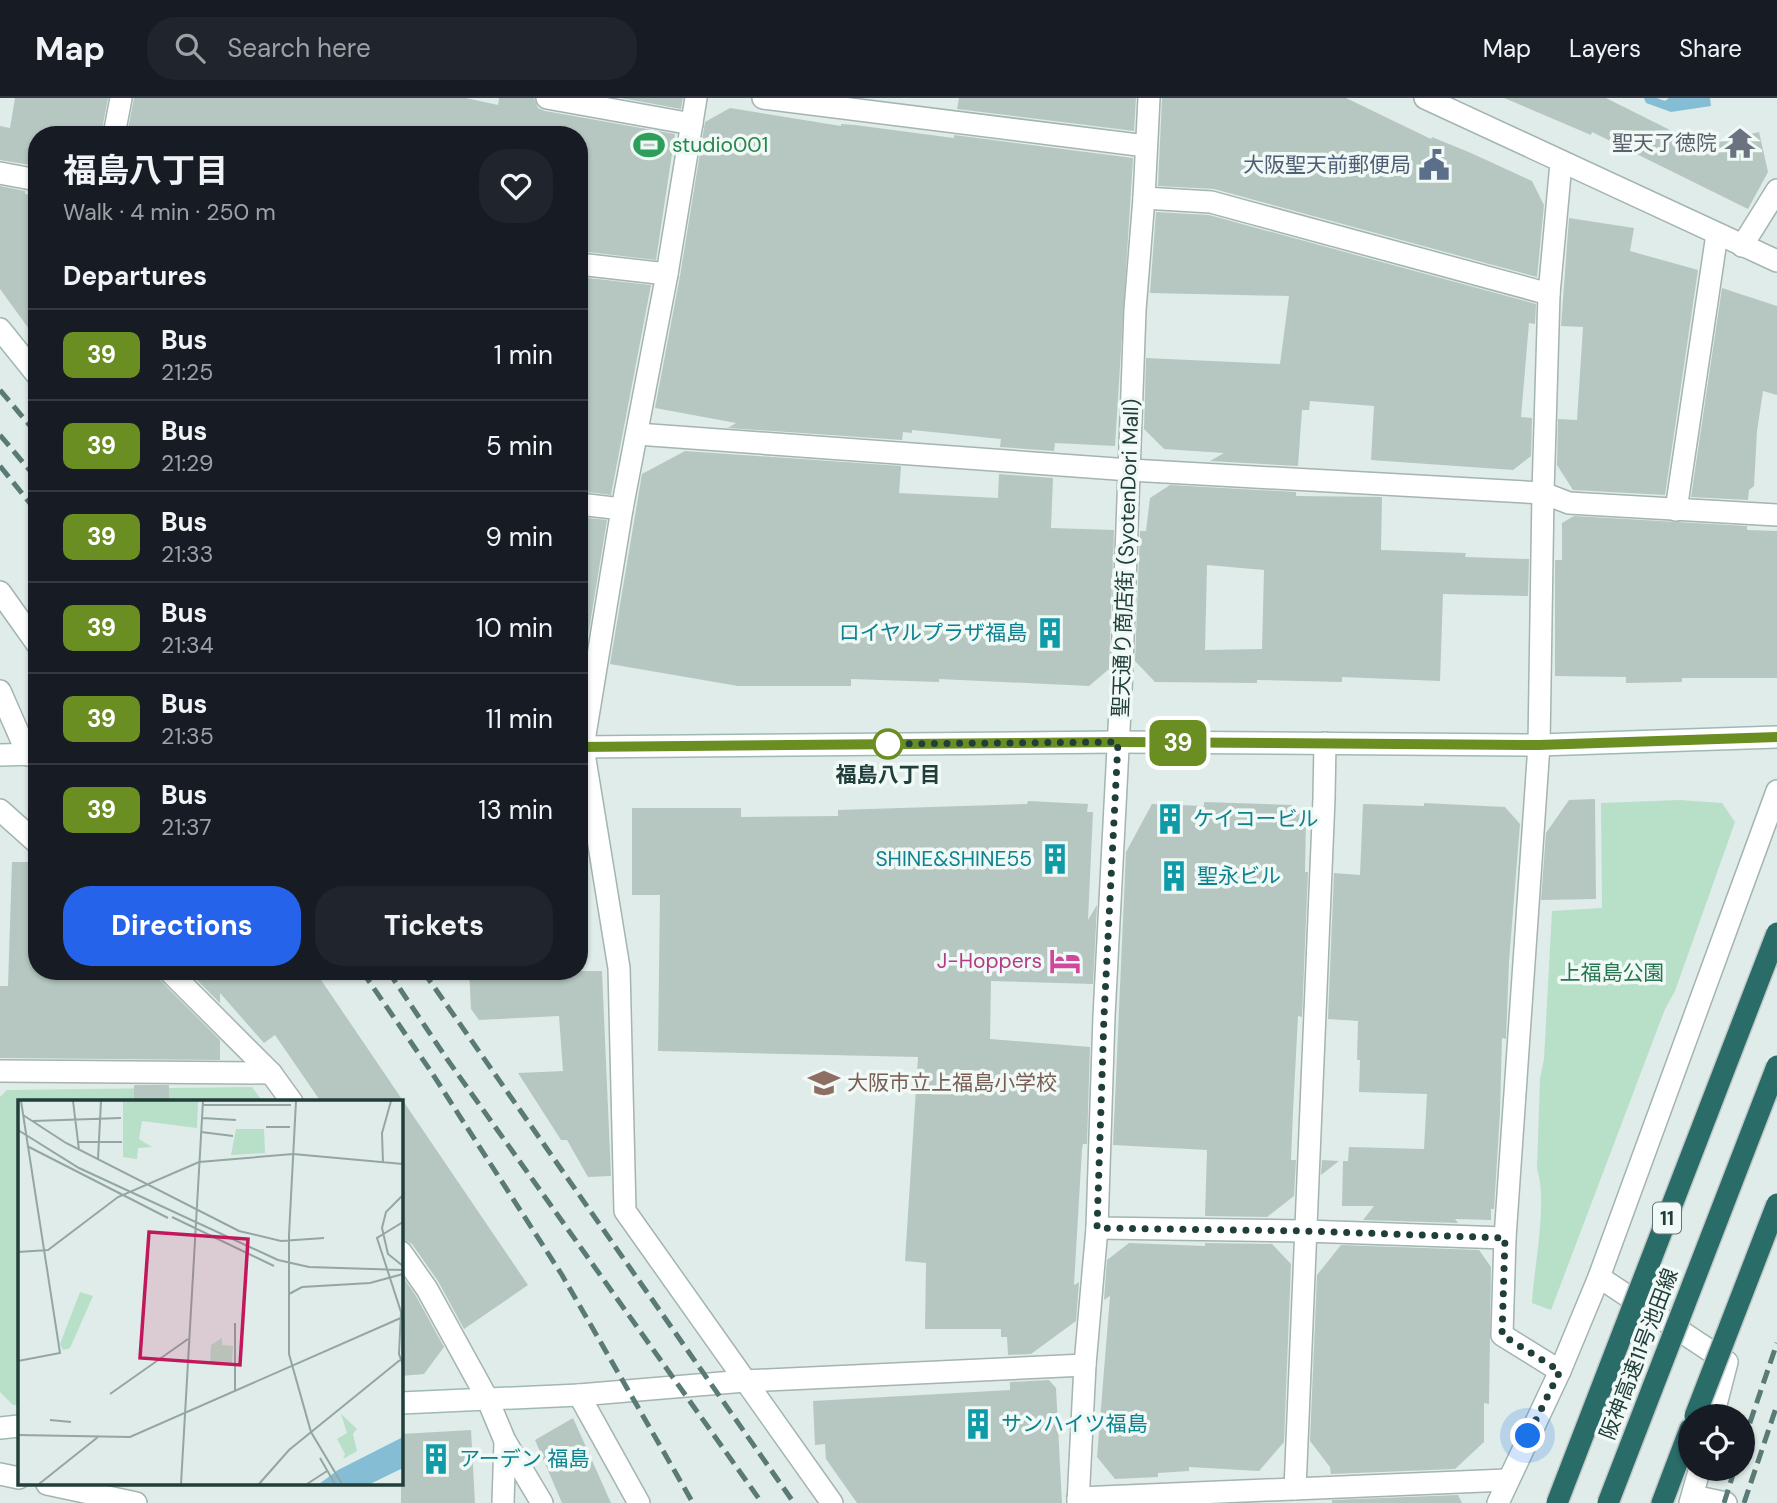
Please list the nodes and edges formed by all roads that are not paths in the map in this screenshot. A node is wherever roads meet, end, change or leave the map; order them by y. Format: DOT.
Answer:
graph roads {
  1 [pos="121,98"];
  2 [pos="547,98"];
  3 [pos="696,98"];
  4 [pos="763,98"];
  5 [pos="1149,98"];
  6 [pos="1425,98"];
  7 [pos="692,124"];
  8 [pos="116,126"];
  9 [pos="1146,146"];
  10 [pos="1560,163"];
  11 [pos="0,173"];
  12 [pos="28,178"];
  13 [pos="1777,190"];
  14 [pos="1144,198"];
  15 [pos="1717,234"];
  16 [pos="1742,246"];
  17 [pos="1777,261"];
  18 [pos="588,265"];
  19 [pos="667,274"];
  20 [pos="1549,293"];
  21 [pos="0,329"];
  22 [pos="28,364"];
  23 [pos="637,433"];
  24 [pos="1130,470"];
  25 [pos="1543,493"];
  26 [pos="588,505"];
  27 [pos="622,509"];
  28 [pos="1676,510"];
  29 [pos="1777,515"];
  30 [pos="0,592"];
  31 [pos="28,631"];
  32 [pos="0,691"];
  33 [pos="588,706"];
  34 [pos="1777,737"];
  35 [pos="1118,742"];
  36 [pos="1325,743"];
  37 [pos="1539,745"];
  38 [pos="28,747"];
  39 [pos="588,747"];
  40 [pos="0,755"];
  41 [pos="28,755"];
  42 [pos="588,788"];
  43 [pos="1777,792"];
  44 [pos="0,810"];
  45 [pos="28,836"];
  46 [pos="1777,933"];
  47 [pos="178,980"];
  48 [pos="1777,1066"];
  49 [pos="0,1071"];
  50 [pos="271,1073"];
  51 [pos="291,1100"];
  52 [pos="1777,1204"];
  53 [pos="1097,1228"];
  54 [pos="1305,1231"];
  55 [pos="1505,1238"];
  56 [pos="402,1253"];
  57 [pos="1599,1277"];
  58 [pos="1085,1365"];
  59 [pos="1560,1371"];
  60 [pos="745,1381"];
  61 [pos="579,1395"];
  62 [pos="487,1398"];
  63 [pos="402,1403"];
  64 [pos="1700,1404"];
  65 [pos="1716,1404"];
  66 [pos="18,1426"];
  67 [pos="0,1428"];
  68 [pos="505,1441"];
  69 [pos="1678,1461"];
  70 [pos="0,1474"];
  71 [pos="18,1478"];
  72 [pos="1507,1480"];
  73 [pos="1697,1481"];
  74 [pos="56,1486"];
  75 [pos="1295,1489"];
  76 [pos="1269,1496"];
  77 [pos="1692,1499"];
  78 [pos="1078,1500"];
  79 [pos="136,1503"];
  80 [pos="503,1503"];
  81 [pos="542,1503"];
  82 [pos="639,1503"];
  83 [pos="832,1503"];
  84 [pos="1498,1503"];
  85 [pos="1557,1503"];
  86 [pos="1608,1503"];
  87 [pos="1662,1503"];
  88 [pos="1726,1503"];
  1 -- 8 [label="street"];
  2 -- 7 [label="street"];
  3 -- 7 [label="street"];
  4 -- 9 [label="street"];
  5 -- 9 [label="street, 聖天通り商店街 (SyotenDori Mall)"];
  6 -- 10 [label="street"];
  7 -- 19 [label="street"];
  9 -- 14 [label="street, 聖天通り商店街 (SyotenDori Mall)"];
  10 -- 15 [label="street"];
  10 -- 20 [label="street"];
  11 -- 12 [label="street"];
  13 -- 16 [label="street"];
  14 -- 20 [label="street"];
  14 -- 24 [label="street, 聖天通り商店街 (SyotenDori Mall)"];
  15 -- 16 [label="street"];
  15 -- 28 [label="street"];
  16 -- 17 [label="street"];
  18 -- 19 [label="street"];
  19 -- 23 [label="street"];
  20 -- 25 [label="street"];
  21 -- 22 [label="street"];
  23 -- 24 [label="street"];
  23 -- 27 [label="street"];
  24 -- 25 [label="street"];
  24 -- 35 [label="street, 聖天通り商店街 (SyotenDori Mall)"];
  25 -- 28 [label="street"];
  25 -- 37 [label="street"];
  26 -- 27 [label="street"];
  27 -- 33 [label="street"];
  28 -- 29 [label="street"];
  30 -- 31 [label="street"];
  32 -- 38 [label="street"];
  34 -- 37 [label="street"];
  35 -- 36 [label="street"];
  35 -- 39 [label="street"];
  35 -- 53 [label="street, 聖天通り商店街 (SyotenDori Mall)"];
  36 -- 37 [label="street"];
  36 -- 54 [label="street"];
  37 -- 55 [label="street"];
  40 -- 41 [label="street"];
  42 -- 60 [label="street"];
  43 -- 57 [label="street"];
  44 -- 45 [label="street"];
  46 -- 85 [label="highway, 11, bridge"];
  47 -- 50 [label="street"];
  48 -- 86 [label="highway, 阪神高速11号池田線 / 11, bridge"];
  49 -- 50 [label="street"];
  50 -- 51 [label="street"];
  52 -- 64 [label="highway, bridge"];
  53 -- 54 [label="street"];
  53 -- 58 [label="street, 聖天通り商店街 (SyotenDori Mall)"];
  54 -- 55 [label="street"];
  54 -- 75 [label="street"];
  55 -- 59 [label="street"];
  56 -- 62 [label="street"];
  57 -- 59 [label="street"];
  57 -- 65 [label="street"];
  58 -- 60 [label="street"];
  58 -- 78 [label="street"];
  59 -- 72 [label="street"];
  60 -- 61 [label="street"];
  60 -- 83 [label="street"];
  61 -- 62 [label="street"];
  61 -- 82 [label="street"];
  62 -- 63 [label="street"];
  62 -- 68 [label="street"];
  66 -- 67 [label="street"];
  68 -- 80 [label="street"];
  68 -- 81 [label="street"];
  69 -- 87 [label="highway"];
  70 -- 71 [label="street"];
  72 -- 75 [label="street"];
  72 -- 84 [label="street"];
  73 -- 77 [label="street"];
  74 -- 79 [label="street"];
  75 -- 76 [label="street"];
  76 -- 78 [label="street"];
  77 -- 88 [label="street"];
}
